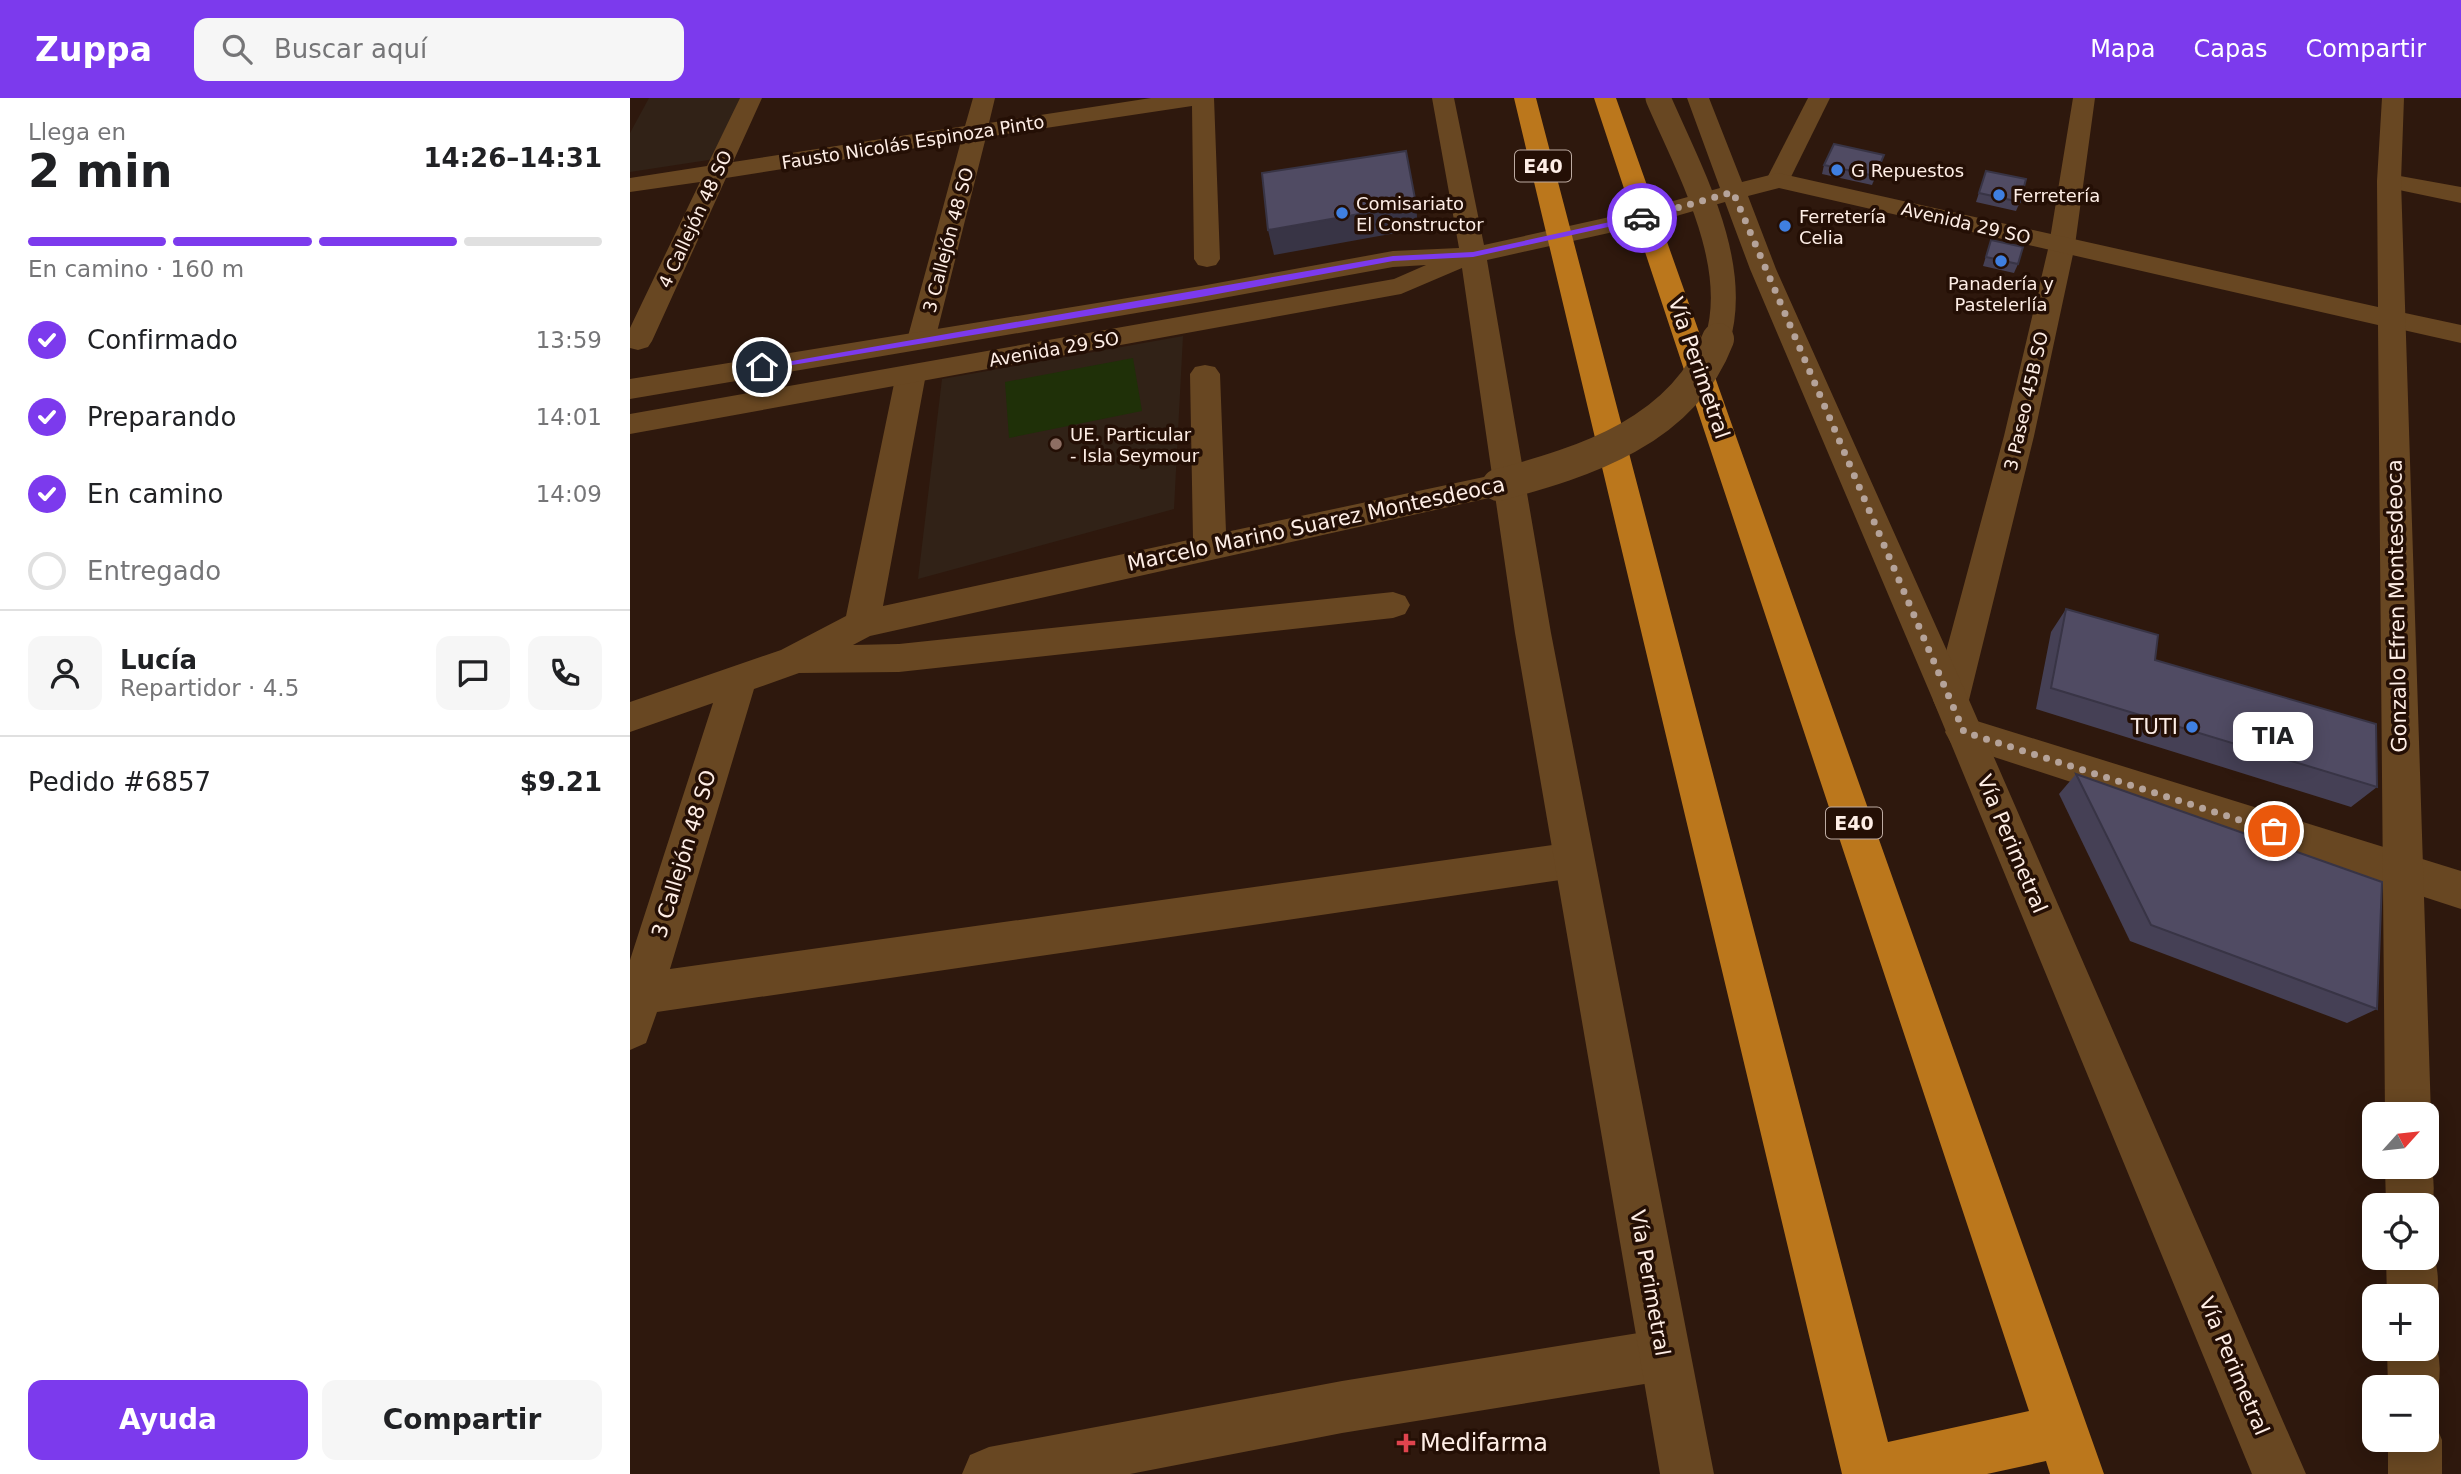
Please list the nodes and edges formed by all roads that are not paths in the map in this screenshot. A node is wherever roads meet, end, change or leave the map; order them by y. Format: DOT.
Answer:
graph roads {
  1 [pos="751,98"];
  2 [pos="984,98"];
  3 [pos="1196,98"];
  4 [pos="1203,98"];
  5 [pos="1443,98"];
  6 [pos="1525,98"];
  7 [pos="1605,98"];
  8 [pos="1658,98"];
  9 [pos="1698,98"];
  10 [pos="1819,98"];
  11 [pos="2084,98"];
  12 [pos="2393,98"];
  13 [pos="978,132"];
  14 [pos="717,172"];
  15 [pos="1778,180"];
  16 [pos="2389,181"];
  17 [pos="630,185"];
  18 [pos="1733,192"];
  19 [pos="2461,195"];
  20 [pos="1645,217"];
  21 [pos="1561,234"];
  22 [pos="2062,245"];
  23 [pos="1473,255"];
  24 [pos="1207,259"];
  25 [pos="2391,319"];
  26 [pos="2461,334"];
  27 [pos="921,340"];
  28 [pos="638,341"];
  29 [pos="911,374"];
  30 [pos="1205,374"];
  31 [pos="630,389"];
  32 [pos="630,424"];
  33 [pos="1210,548"];
  34 [pos="1393,605"];
  35 [pos="862,624"];
  36 [pos="794,660"];
  37 [pos="738,681"];
  38 [pos="1958,716"];
  39 [pos="630,717"];
  40 [pos="1574,860"];
  41 [pos="2403,872"];
  42 [pos="2461,890"];
  43 [pos="633,1005"];
  44 [pos="2408,1102"];
  45 [pos="1663,1355"];
  46 [pos="2069,1452"];
  47 [pos="2415,1452"];
  48 [pos="1077,1466"];
  49 [pos="989,1474"];
  50 [pos="1687,1474"];
  51 [pos="1869,1474"];
  52 [pos="2279,1474"];
  53 [pos="2415,1474"];
  1 -- 14 [label="street, 4 Callejón 48 SO"];
  2 -- 13 [label="street, 3 Callejón 48 SO"];
  3 -- 13 [label="street, Fausto Nicolás Espinoza Pinto"];
  4 -- 24 [label="street"];
  5 -- 23 [label="street, Vía Perimetral"];
  6 -- 21 [label="highway, E40"];
  7 -- 20 [label="highway, Vía Perimetral / E40"];
  8 -- 33 [label="street, Marcelo Marino Suarez Montesdeoca, bridge"];
  9 -- 18 [label="street, Vía Perimetral"];
  10 -- 15 [label="street"];
  11 -- 22 [label="street, 3 Paseo 45B SO"];
  12 -- 16 [label="street, Gonzalo Efren Montesdeoca"];
  13 -- 14 [label="street, Fausto Nicolás Espinoza Pinto"];
  13 -- 27 [label="street, 3 Callejón 48 SO"];
  14 -- 17 [label="street, Fausto Nicolás Espinoza Pinto"];
  14 -- 28 [label="street, 4 Callejón 48 SO"];
  15 -- 18 [label="street, Avenida 29 SO"];
  15 -- 22 [label="street, Avenida 29 SO"];
  16 -- 19 [label="street"];
  16 -- 25 [label="street, Gonzalo Efren Montesdeoca"];
  18 -- 20 [label="street, Avenida 29 SO"];
  18 -- 38 [label="street, Vía Perimetral"];
  20 -- 21 [label="street, Avenida 29 SO"];
  20 -- 46 [label="highway, Vía Perimetral / E40"];
  21 -- 23 [label="street, Avenida 29 SO"];
  21 -- 51 [label="highway, E40"];
  22 -- 25 [label="street, Avenida 29 SO"];
  22 -- 38 [label="street, 3 Paseo 45B SO"];
  23 -- 27 [label="street, Avenida 29 SO"];
  23 -- 29 [label="street, Avenida 29 SO"];
  23 -- 40 [label="street, Vía Perimetral"];
  25 -- 26 [label="street, Avenida 29 SO"];
  25 -- 41 [label="street, Gonzalo Efren Montesdeoca"];
  27 -- 31 [label="street, Avenida 29 SO"];
  29 -- 32 [label="street, Avenida 29 SO"];
  29 -- 35 [label="street"];
  30 -- 33 [label="street"];
  33 -- 35 [label="street, Marcelo Marino Suarez Montesdeoca"];
  34 -- 36 [label="street"];
  35 -- 36 [label="street, Marcelo Marino Suarez Montesdeoca"];
  36 -- 37 [label="street, Marcelo Marino Suarez Montesdeoca"];
  37 -- 39 [label="street, Marcelo Marino Suarez Montesdeoca"];
  37 -- 43 [label="street, 3 Callejón 48 SO"];
  38 -- 41 [label="street"];
  38 -- 52 [label="street, Vía Perimetral"];
  40 -- 43 [label="street"];
  40 -- 45 [label="street, Vía Perimetral"];
  41 -- 42 [label="street"];
  41 -- 44 [label="street, Gonzalo Efren Montesdeoca"];
  45 -- 48 [label="street"];
  45 -- 50 [label="street, Vía Perimetral"];
  46 -- 51 [label="highway"];
  47 -- 53 [label="street"];
  48 -- 49 [label="street"];
}
